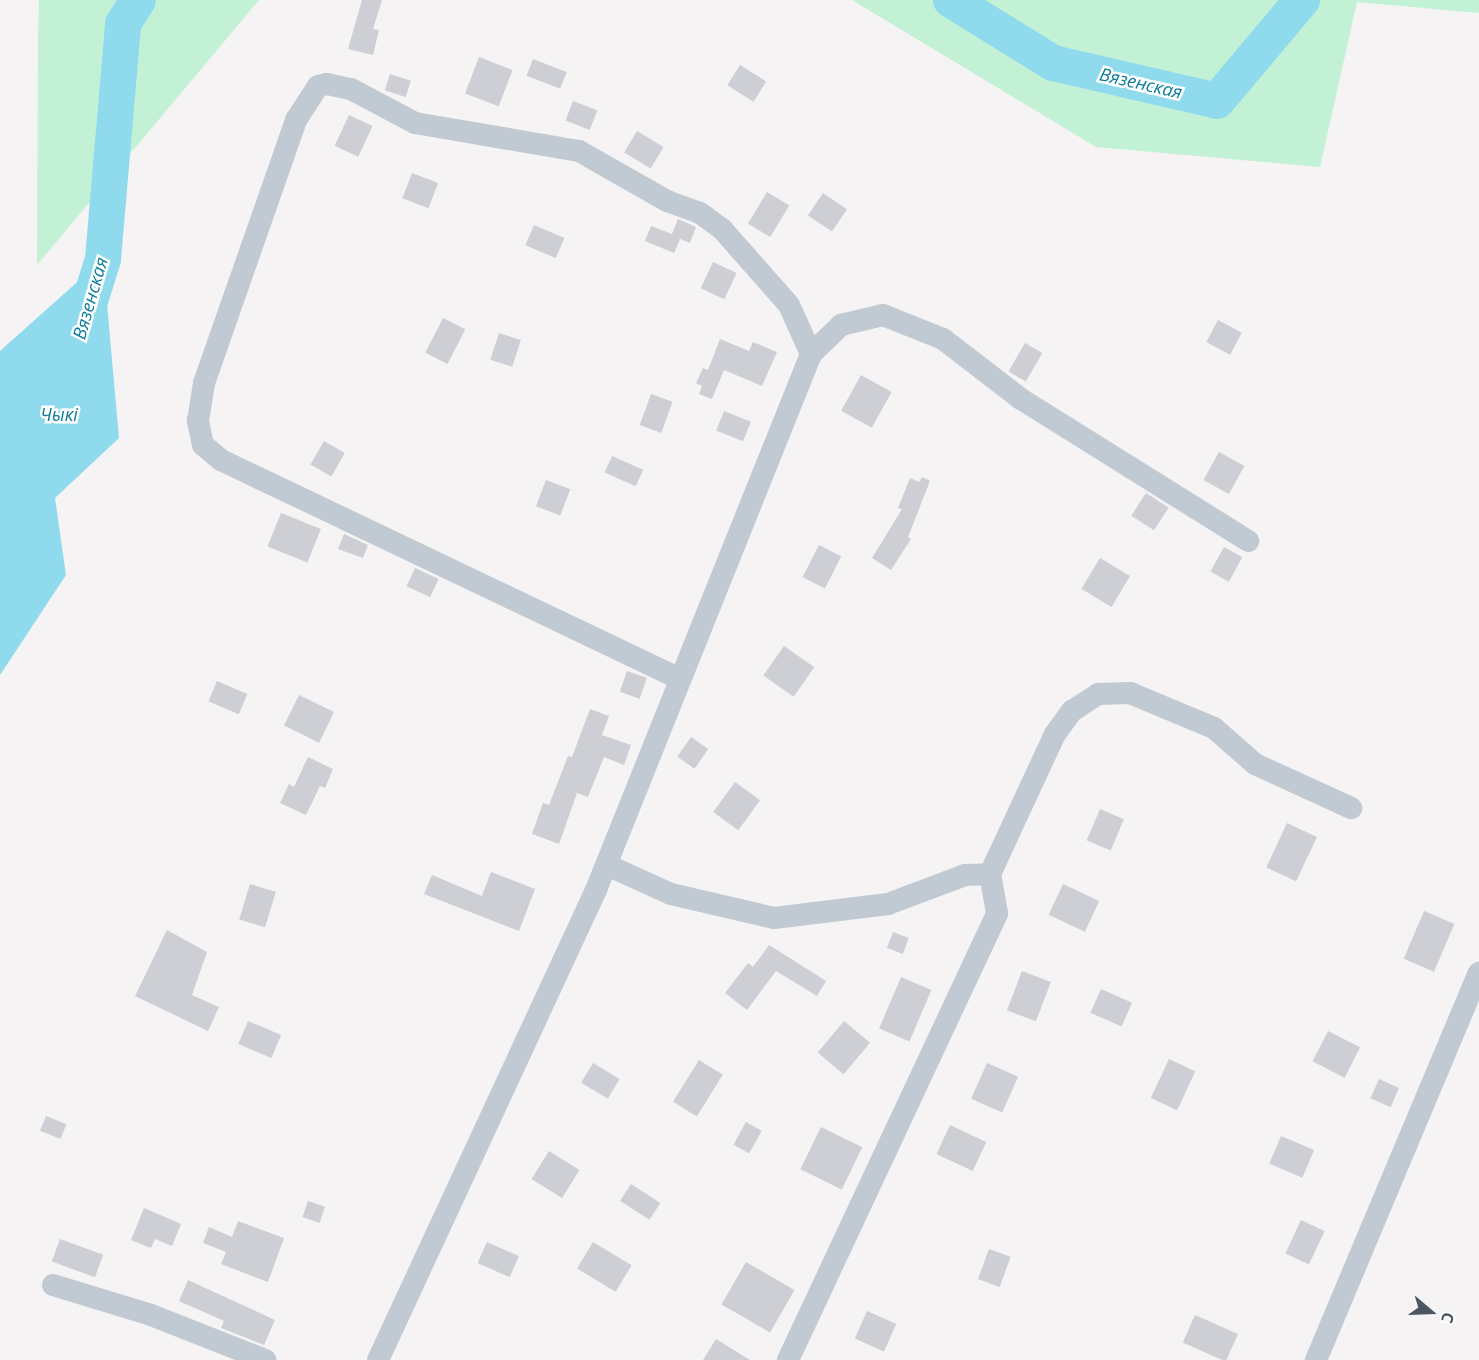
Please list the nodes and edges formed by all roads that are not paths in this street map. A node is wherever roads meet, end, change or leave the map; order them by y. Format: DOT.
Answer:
graph roads {
  1 [pos="811,354"];
  2 [pos="1248,541"];
  3 [pos="678,678"];
  4 [pos="1351,808"];
  5 [pos="607,865"];
  6 [pos="990,874"];
  7 [pos="1479,973"];
  8 [pos="53,1285"];
  9 [pos="265,1360"];
  10 [pos="378,1360"];
  11 [pos="788,1360"];
  12 [pos="1316,1360"];
  1 -- 2 [label="street"];
  1 -- 3 [label="street"];
  1 -- 3 [label="street"];
  3 -- 5 [label="street"];
  4 -- 6 [label="street"];
  5 -- 6 [label="street"];
  5 -- 10 [label="street"];
  6 -- 11 [label="street"];
  7 -- 12 [label="street"];
  8 -- 9 [label="street"];
}
